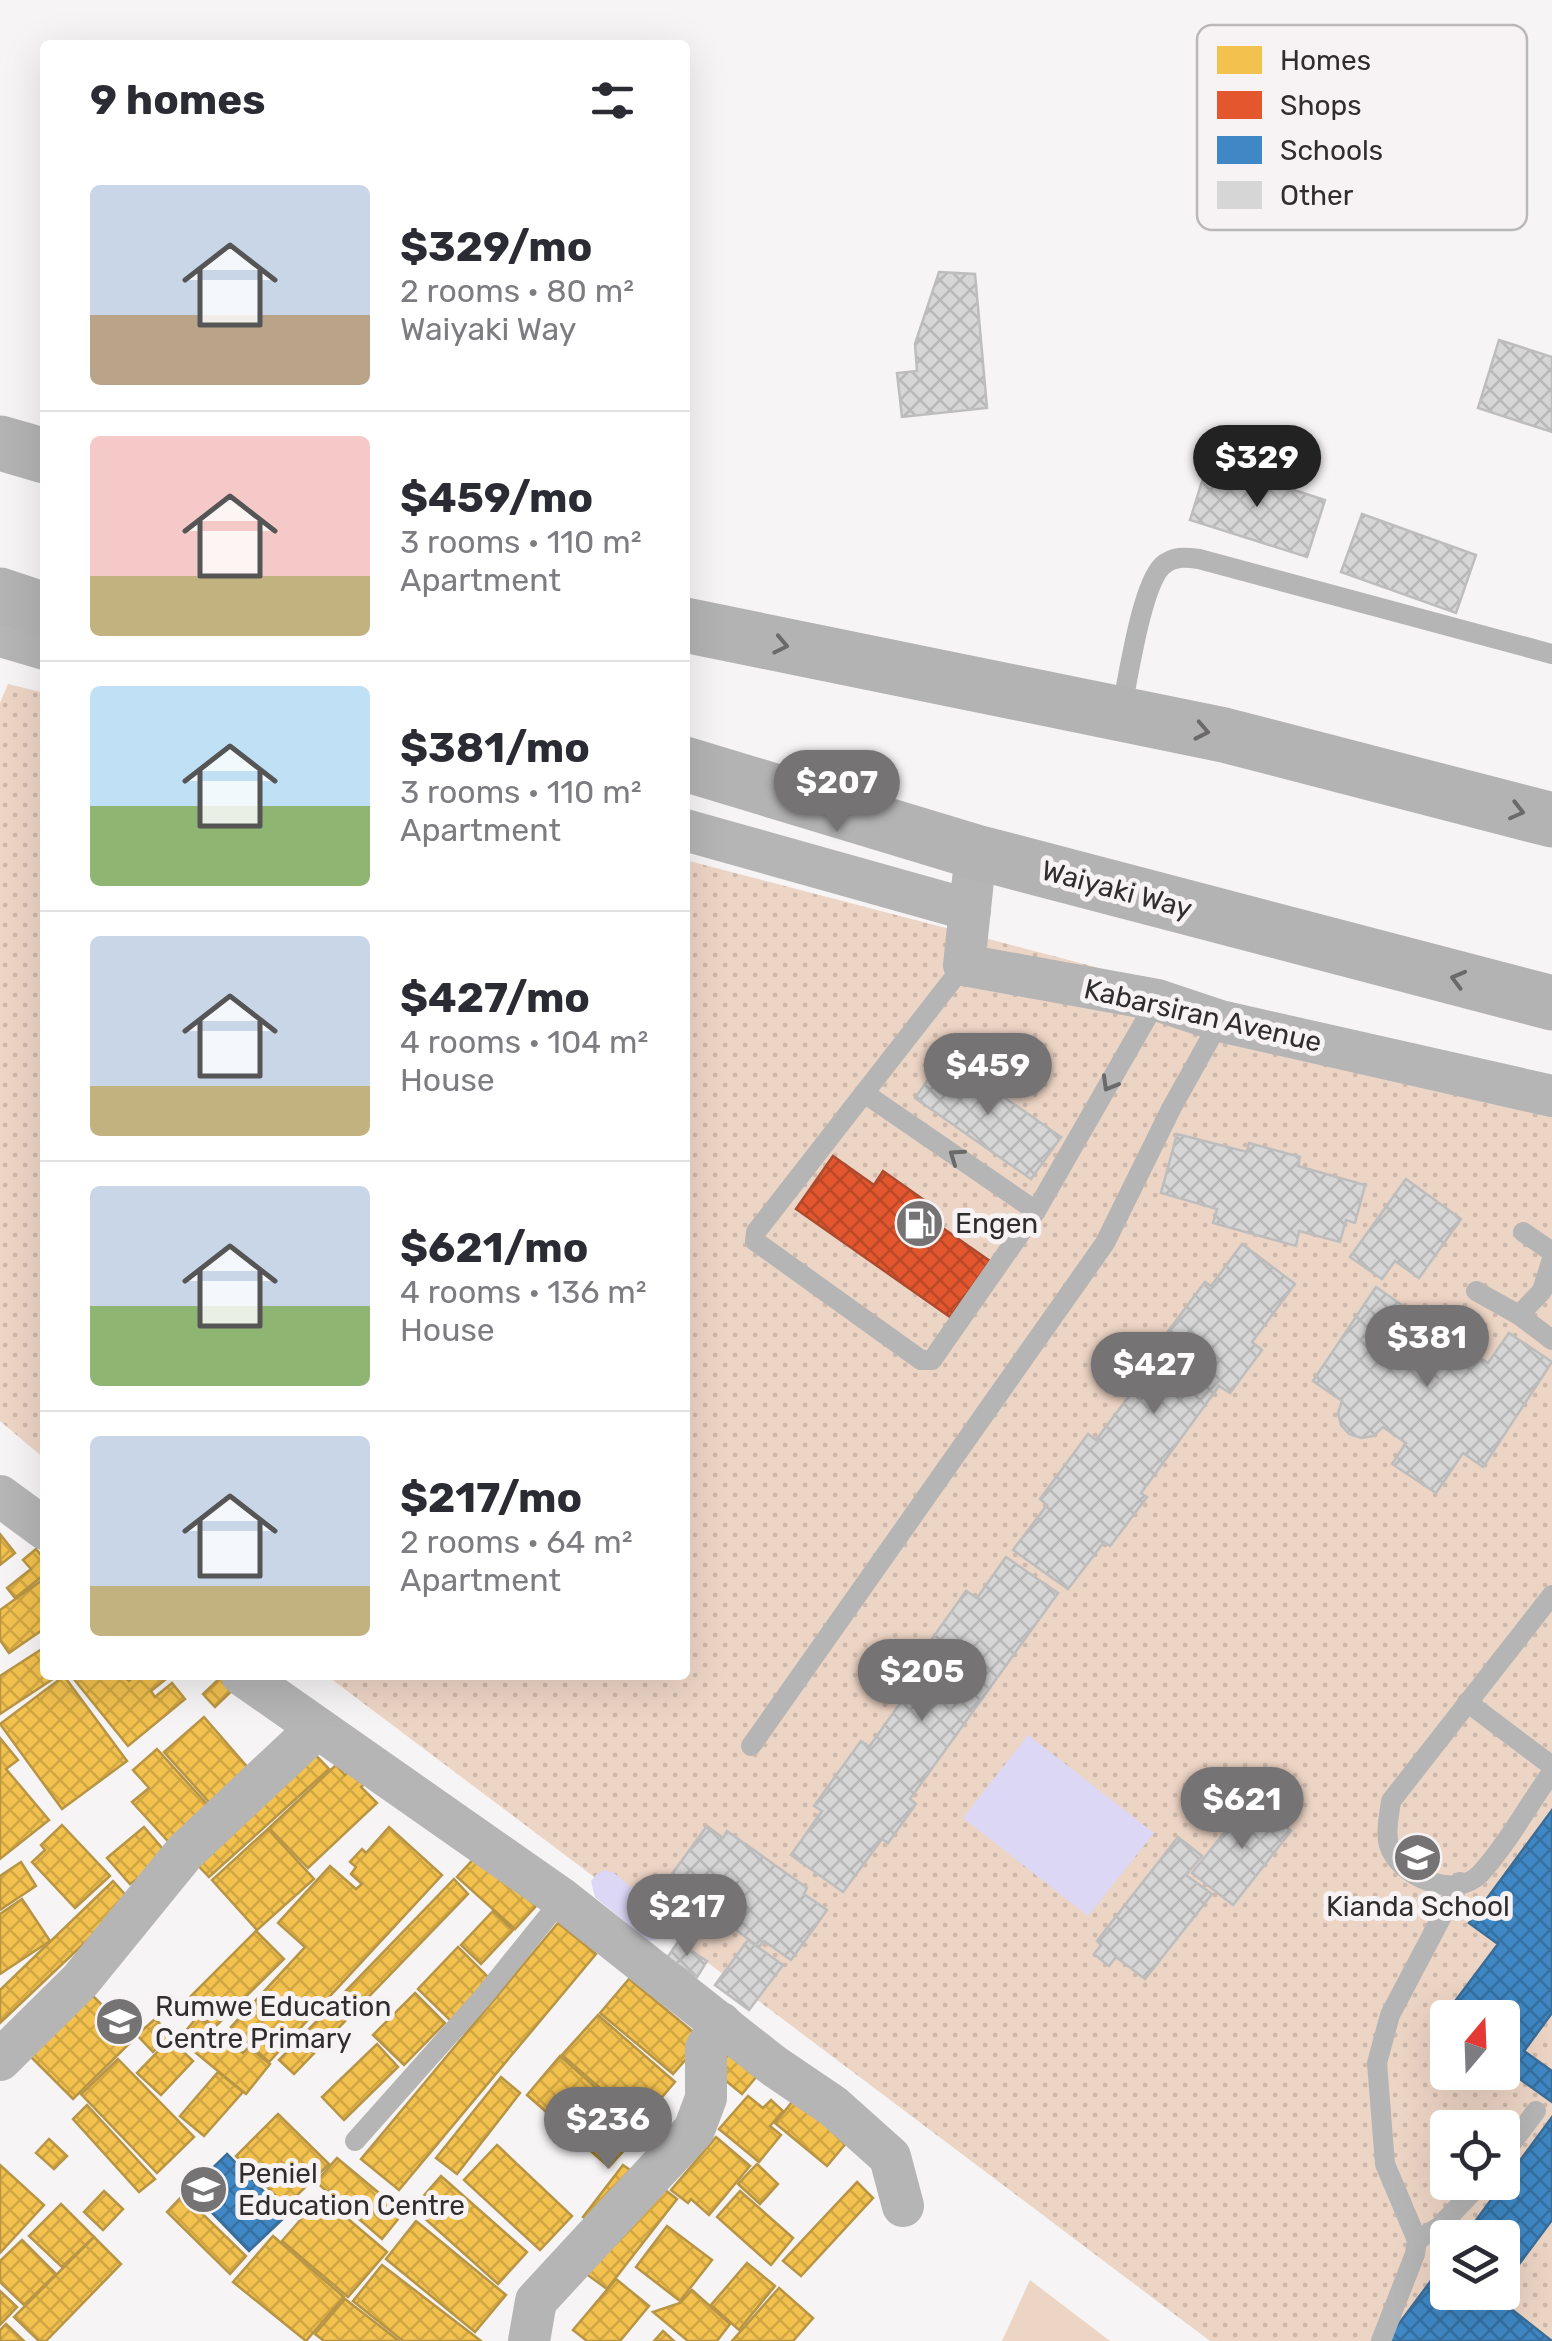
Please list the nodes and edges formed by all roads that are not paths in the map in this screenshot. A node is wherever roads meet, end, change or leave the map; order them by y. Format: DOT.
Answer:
graph roads {
  1 [pos="0,443"];
  2 [pos="40,455"];
  3 [pos="690,627"];
  4 [pos="1552,654"];
  5 [pos="1120,714"];
  6 [pos="690,766"];
  7 [pos="1552,820"];
  8 [pos="690,831"];
  9 [pos="976,852"];
  10 [pos="970,910"];
  11 [pos="964,965"];
  12 [pos="1157,1000"];
  13 [pos="1552,1003"];
  14 [pos="1220,1021"];
  15 [pos="864,1092"];
  16 [pos="1552,1096"];
  17 [pos="1036,1212"];
  18 [pos="1523,1232"];
  19 [pos="1552,1255"];
  20 [pos="1476,1291"];
  21 [pos="1520,1316"];
  22 [pos="1552,1340"];
  23 [pos="0,1496"];
  24 [pos="40,1525"];
  25 [pos="1552,1596"];
  26 [pos="249,1680"];
  27 [pos="1467,1702"];
  28 [pos="316,1729"];
  29 [pos="751,1746"];
  30 [pos="1552,1769"];
  31 [pos="1460,1882"];
  32 [pos="562,1899"];
  33 [pos="721,2023"];
  34 [pos="0,2060"];
  35 [pos="1536,2111"];
  36 [pos="1520,2132"];
  37 [pos="354,2141"];
  38 [pos="1464,2200"];
  39 [pos="902,2206"];
  40 [pos="1416,2240"];
  41 [pos="529,2341"];
  42 [pos="1381,2341"];
  1 -- 2 [label="highway"];
  3 -- 5 [label="highway, one-way"];
  4 -- 5 [label="lane"];
  5 -- 7 [label="highway, one-way"];
  6 -- 9 [label="highway, Waiyaki Way"];
  8 -- 10 [label="street"];
  9 -- 10 [label="street"];
  13 -- 9 [label="highway, Waiyaki Way, one-way"];
  10 -- 11 [label="street"];
  11 -- 12 [label="street, Kabarsiran Avenue"];
  11 -- 15 [label="lane"];
  12 -- 14 [label="street, Kabarsiran Avenue"];
  12 -- 17 [label="lane, one-way"];
  14 -- 16 [label="street, Kabarsiran Avenue"];
  14 -- 29 [label="lane"];
  17 -- 15 [label="lane, one-way"];
  15 -- 17 [label="lane"];
  18 -- 19 [label="lane"];
  19 -- 21 [label="lane"];
  20 -- 21 [label="lane"];
  21 -- 22 [label="lane"];
  23 -- 24 [label="street"];
  25 -- 27 [label="lane"];
  26 -- 28 [label="street"];
  27 -- 30 [label="lane"];
  27 -- 31 [label="lane"];
  28 -- 32 [label="street"];
  28 -- 34 [label="street"];
  30 -- 31 [label="lane"];
  31 -- 40 [label="lane"];
  32 -- 33 [label="street"];
  32 -- 37 [label="lane"];
  33 -- 39 [label="street"];
  33 -- 41 [label="street"];
  35 -- 36 [label="lane"];
  38 -- 40 [label="lane"];
  40 -- 42 [label="lane"];
}
